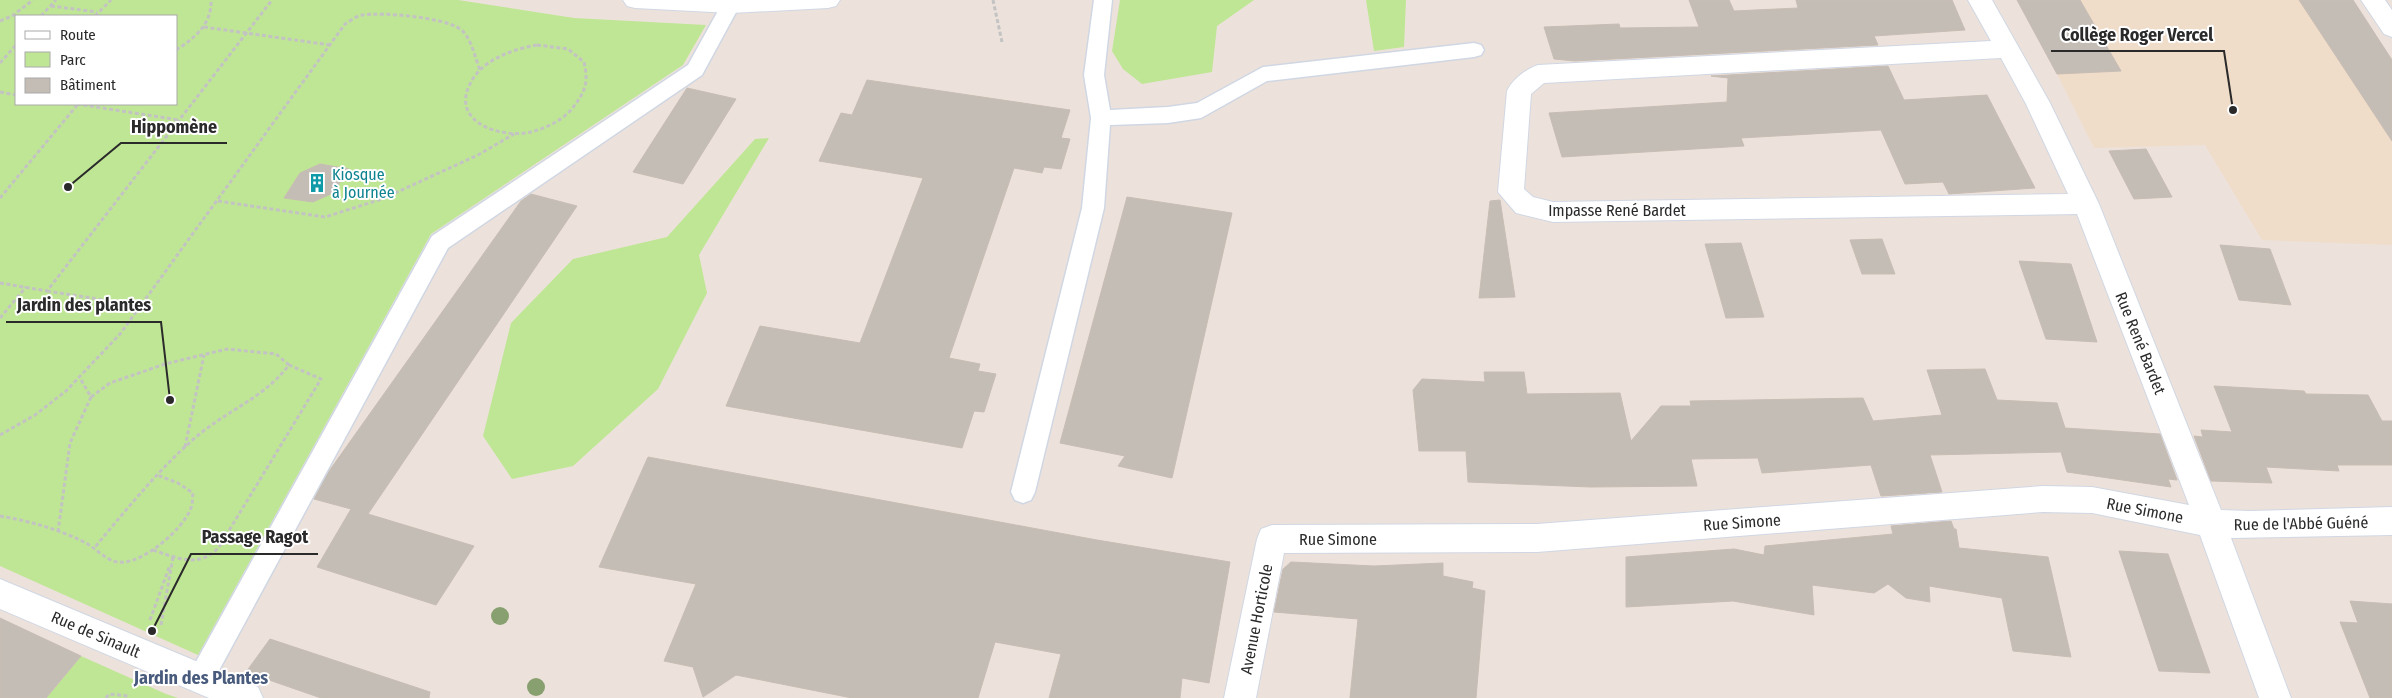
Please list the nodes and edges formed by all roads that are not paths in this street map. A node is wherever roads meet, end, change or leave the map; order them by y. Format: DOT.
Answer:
graph roads {
  1 [pos="635,0"];
  2 [pos="828,0"];
  3 [pos="1103,0"];
  4 [pos="1980,0"];
  5 [pos="2374,0"];
  6 [pos="731,5"];
  7 [pos="2392,28"];
  8 [pos="2008,49"];
  9 [pos="1474,50"];
  10 [pos="1101,118"];
  11 [pos="2086,204"];
  12 [pos="1023,492"];
  13 [pos="2392,521"];
  14 [pos="2210,523"];
  15 [pos="1272,539"];
  16 [pos="0,594"];
  17 [pos="201,678"];
  18 [pos="247,698"];
  19 [pos="1240,698"];
  20 [pos="2275,698"];
  1 -- 6 [label="street"];
  2 -- 6 [label="street"];
  3 -- 10 [label="lane"];
  4 -- 8 [label="street, Rue René Bardet"];
  5 -- 7 [label="street"];
  6 -- 17 [label="lane"];
  8 -- 11 [label="street, Rue René Bardet"];
  8 -- 11 [label="street, Impasse René Bardet"];
  9 -- 10 [label="lane"];
  10 -- 12 [label="lane"];
  11 -- 14 [label="street, Rue René Bardet"];
  13 -- 14 [label="street, Rue de l'Abbé Guéné"];
  14 -- 15 [label="street, Rue Simone"];
  14 -- 20 [label="street, Rue René Bardet"];
  15 -- 19 [label="street, Avenue Horticole"];
  16 -- 17 [label="street, Rue de Sinault"];
  17 -- 18 [label="street, Rue de Sinault"];
}
